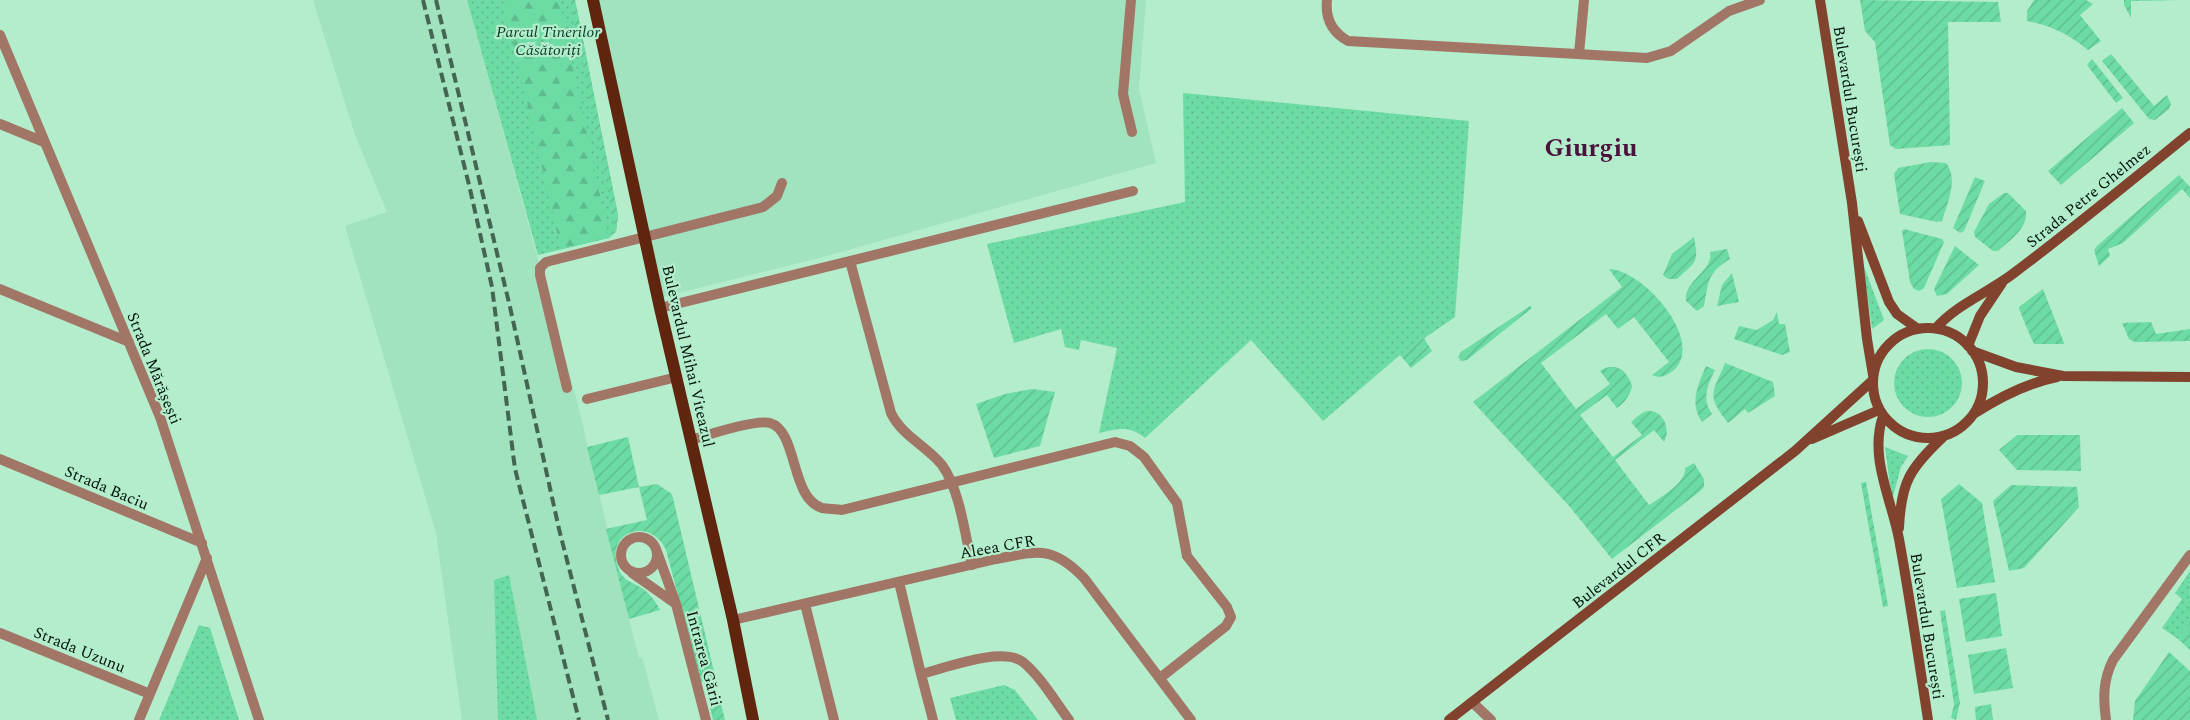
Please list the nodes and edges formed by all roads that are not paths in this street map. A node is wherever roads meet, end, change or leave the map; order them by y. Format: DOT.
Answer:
graph roads {
  1 [pos="593,0"];
  2 [pos="1131,0"];
  3 [pos="1327,0"];
  4 [pos="1584,0"];
  5 [pos="1760,0"];
  6 [pos="1820,0"];
  7 [pos="0,35"];
  8 [pos="1579,54"];
  9 [pos="0,124"];
  10 [pos="1132,132"];
  11 [pos="2190,133"];
  12 [pos="44,142"];
  13 [pos="782,183"];
  14 [pos="1133,191"];
  15 [pos="1852,203"];
  16 [pos="645,238"];
  17 [pos="850,261"];
  18 [pos="2004,280"];
  19 [pos="0,289"];
  20 [pos="660,308"];
  21 [pos="1936,328"];
  22 [pos="1918,329"];
  23 [pos="129,342"];
  24 [pos="1970,348"];
  25 [pos="677,376"];
  26 [pos="2063,376"];
  27 [pos="2190,377"];
  28 [pos="1873,378"];
  29 [pos="566,388"];
  30 [pos="587,399"];
  31 [pos="1881,413"];
  32 [pos="1973,415"];
  33 [pos="1943,436"];
  34 [pos="691,440"];
  35 [pos="1804,443"];
  36 [pos="0,459"];
  37 [pos="952,482"];
  38 [pos="1898,536"];
  39 [pos="202,543"];
  40 [pos="656,549"];
  41 [pos="2190,555"];
  42 [pos="206,558"];
  43 [pos="972,564"];
  44 [pos="630,571"];
  45 [pos="899,582"];
  46 [pos="676,604"];
  47 [pos="805,604"];
  48 [pos="733,620"];
  49 [pos="0,633"];
  50 [pos="921,674"];
  51 [pos="1160,678"];
  52 [pos="150,694"];
  53 [pos="1472,702"];
  54 [pos="139,720"];
  55 [pos="260,720"];
  56 [pos="706,720"];
  57 [pos="753,720"];
  58 [pos="834,720"];
  59 [pos="933,720"];
  60 [pos="1069,720"];
  61 [pos="1191,720"];
  62 [pos="1449,720"];
  63 [pos="1491,720"];
  64 [pos="1928,720"];
  65 [pos="2106,720"];
  1 -- 16 [label="main road, Bulevardul Mihai Viteazul"];
  2 -- 10 [label="street"];
  3 -- 8 [label="street"];
  4 -- 8 [label="street"];
  5 -- 8 [label="street"];
  6 -- 15 [label="main road, Bulevardul București"];
  7 -- 12 [label="street, Strada Mărășești"];
  9 -- 12 [label="street"];
  11 -- 18 [label="main road, Strada Petre Ghelmez"];
  12 -- 23 [label="street, Strada Mărășești"];
  13 -- 16 [label="street"];
  14 -- 17 [label="street"];
  15 -- 22 [label="main road, Bulevardul București"];
  15 -- 28 [label="main road, Bulevardul București"];
  16 -- 20 [label="main road, Bulevardul Mihai Viteazul"];
  16 -- 29 [label="street"];
  17 -- 20 [label="street"];
  17 -- 37 [label="street"];
  18 -- 21 [label="main road, Strada Petre Ghelmez"];
  18 -- 24 [label="main road, Strada Petre Ghelmez"];
  19 -- 23 [label="street"];
  20 -- 25 [label="main road, Bulevardul Mihai Viteazul"];
  21 -- 22 [label="main road"];
  21 -- 24 [label="main road"];
  22 -- 28 [label="main road"];
  23 -- 39 [label="street, Strada Mărășești"];
  24 -- 26 [label="main road"];
  24 -- 32 [label="main road"];
  25 -- 30 [label="street"];
  25 -- 34 [label="main road, Bulevardul Mihai Viteazul"];
  26 -- 27 [label="main road"];
  26 -- 32 [label="main road"];
  28 -- 31 [label="main road"];
  28 -- 35 [label="main road, Bulevardul CFR"];
  31 -- 33 [label="main road"];
  31 -- 35 [label="main road, Bulevardul CFR"];
  31 -- 38 [label="main road, Bulevardul București"];
  32 -- 33 [label="main road"];
  33 -- 38 [label="main road, Bulevardul București"];
  34 -- 37 [label="street"];
  34 -- 48 [label="main road, Bulevardul Mihai Viteazul"];
  35 -- 53 [label="main road, Bulevardul CFR"];
  36 -- 39 [label="street, Strada Baciu"];
  37 -- 43 [label="street"];
  37 -- 51 [label="street"];
  38 -- 64 [label="main road, Bulevardul București"];
  39 -- 42 [label="street, Strada Mărășești"];
  40 -- 44 [label="street"];
  40 -- 44 [label="street"];
  40 -- 46 [label="street, Intrarea Gării"];
  41 -- 65 [label="street"];
  42 -- 52 [label="street"];
  42 -- 55 [label="street, Strada Mărășești"];
  43 -- 45 [label="street, Aleea CFR"];
  43 -- 51 [label="street, Aleea CFR"];
  44 -- 46 [label="street"];
  45 -- 47 [label="street, Aleea CFR"];
  45 -- 50 [label="street"];
  46 -- 56 [label="street, Intrarea Gării"];
  47 -- 48 [label="street, Aleea CFR"];
  47 -- 58 [label="street"];
  48 -- 57 [label="main road, Bulevardul Mihai Viteazul"];
  49 -- 52 [label="street, Strada Uzunu"];
  50 -- 59 [label="street"];
  50 -- 60 [label="street"];
  51 -- 61 [label="street, Aleea CFR"];
  52 -- 54 [label="street"];
  53 -- 62 [label="main road, Bulevardul CFR"];
  53 -- 63 [label="street"];
}
